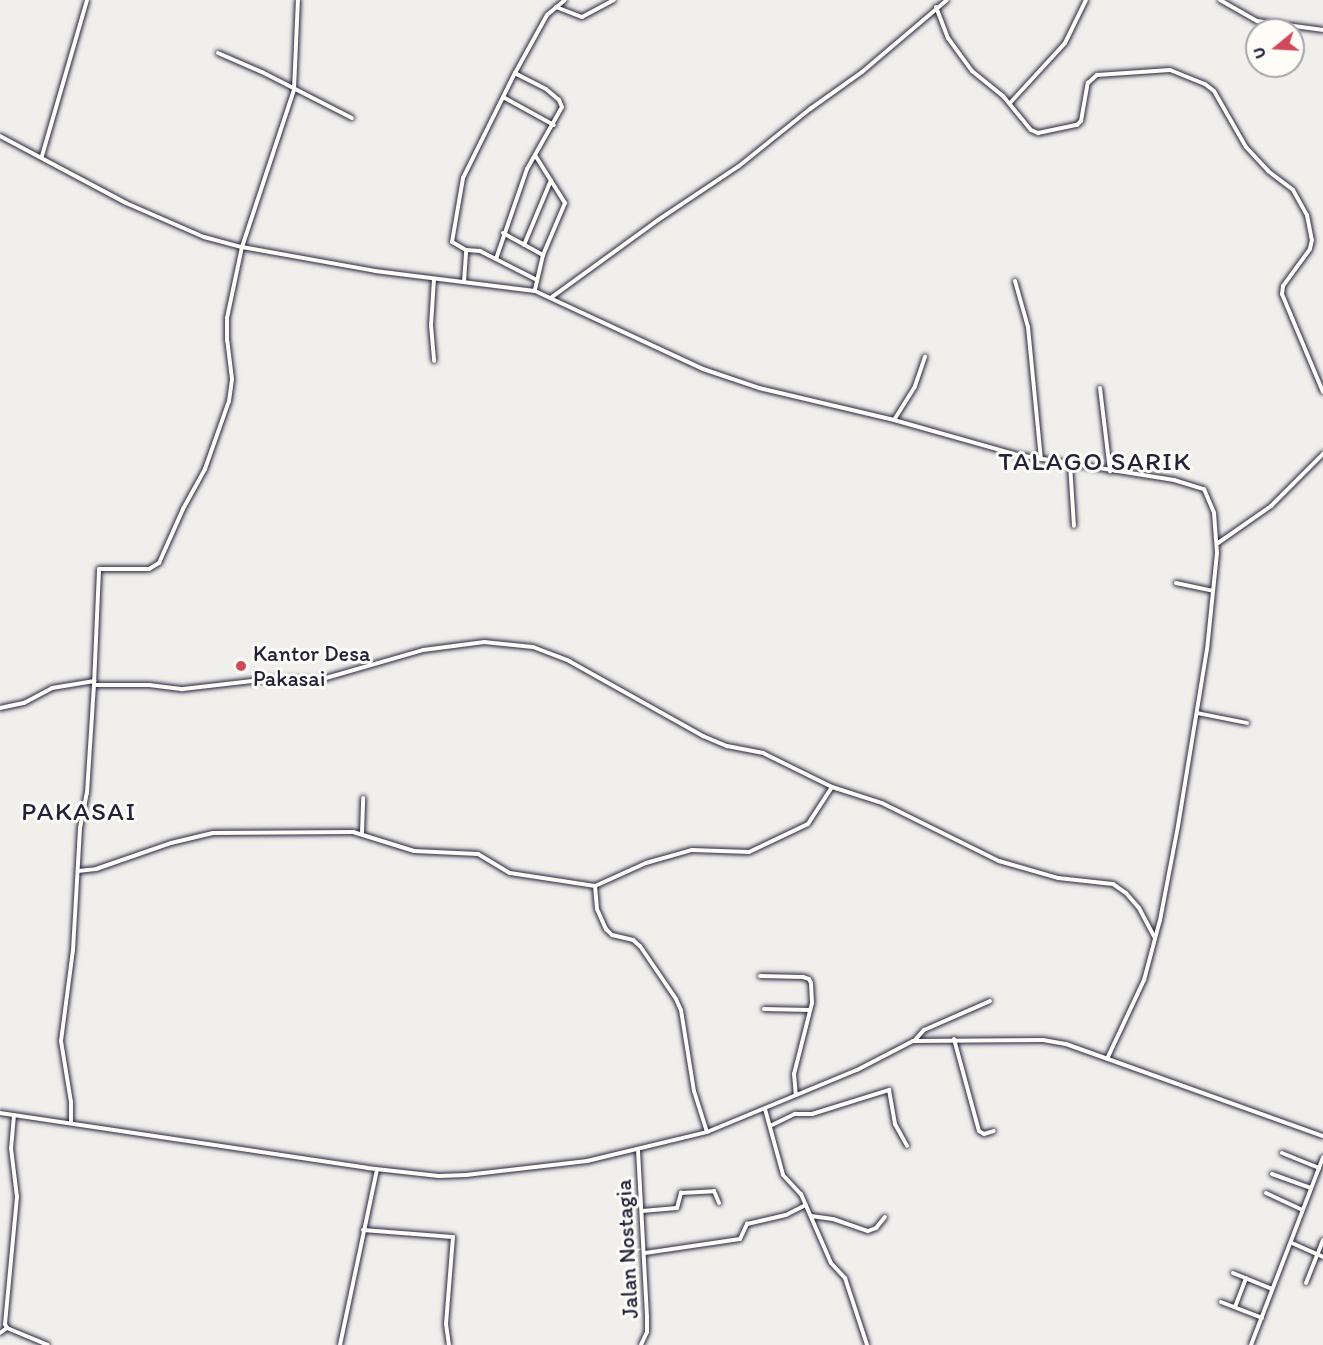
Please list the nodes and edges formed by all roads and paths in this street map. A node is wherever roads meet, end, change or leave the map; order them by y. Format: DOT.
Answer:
graph roads {
  1 [pos="87,0"];
  2 [pos="298,0"];
  3 [pos="564,0"];
  4 [pos="614,0"];
  5 [pos="947,0"];
  6 [pos="1086,0"];
  7 [pos="1220,0"];
  8 [pos="556,7"];
  9 [pos="936,7"];
  10 [pos="1323,30"];
  11 [pos="218,52"];
  12 [pos="515,73"];
  13 [pos="294,90"];
  14 [pos="503,97"];
  15 [pos="1010,103"];
  16 [pos="352,118"];
  17 [pos="554,125"];
  18 [pos="0,136"];
  19 [pos="535,155"];
  20 [pos="42,156"];
  21 [pos="551,179"];
  22 [pos="503,233"];
  23 [pos="524,245"];
  24 [pos="242,248"];
  25 [pos="466,250"];
  26 [pos="543,255"];
  27 [pos="496,259"];
  28 [pos="434,279"];
  29 [pos="537,280"];
  30 [pos="1015,281"];
  31 [pos="464,282"];
  32 [pos="535,291"];
  33 [pos="551,297"];
  34 [pos="925,357"];
  35 [pos="434,361"];
  36 [pos="1100,388"];
  37 [pos="1323,392"];
  38 [pos="894,420"];
  39 [pos="1323,454"];
  40 [pos="1041,459"];
  41 [pos="1070,464"];
  42 [pos="1110,471"];
  43 [pos="1074,526"];
  44 [pos="1218,543"];
  45 [pos="1176,583"];
  46 [pos="1213,591"];
  47 [pos="94,683"];
  48 [pos="0,708"];
  49 [pos="1197,713"];
  50 [pos="1247,723"];
  51 [pos="832,787"];
  52 [pos="363,798"];
  53 [pos="362,833"];
  54 [pos="78,871"];
  55 [pos="595,886"];
  56 [pos="1155,939"];
  57 [pos="760,976"];
  58 [pos="990,1000"];
  59 [pos="764,1010"];
  60 [pos="810,1010"];
  61 [pos="954,1039"];
  62 [pos="914,1041"];
  63 [pos="1107,1059"];
  64 [pos="796,1095"];
  65 [pos="765,1109"];
  66 [pos="0,1113"];
  67 [pos="14,1115"];
  68 [pos="71,1123"];
  69 [pos="770,1126"];
  70 [pos="994,1131"];
  71 [pos="707,1132"];
  72 [pos="1323,1136"];
  73 [pos="907,1146"];
  74 [pos="638,1150"];
  75 [pos="1282,1153"];
  76 [pos="1323,1157"];
  77 [pos="1319,1168"];
  78 [pos="376,1170"];
  79 [pos="1272,1174"];
  80 [pos="1311,1188"];
  81 [pos="1266,1193"];
  82 [pos="719,1203"];
  83 [pos="806,1205"];
  84 [pos="1301,1209"];
  85 [pos="642,1211"];
  86 [pos="811,1216"];
  87 [pos="885,1217"];
  88 [pos="363,1230"];
  89 [pos="1323,1240"];
  90 [pos="1292,1243"];
  91 [pos="645,1253"];
  92 [pos="1317,1254"];
  93 [pos="1323,1257"];
  94 [pos="1233,1273"];
  95 [pos="1246,1278"];
  96 [pos="1306,1283"];
  97 [pos="1272,1289"];
  98 [pos="1221,1302"];
  99 [pos="1235,1307"];
  100 [pos="1262,1318"];
  101 [pos="7,1328"];
  102 [pos="0,1334"];
  103 [pos="48,1345"];
  104 [pos="340,1345"];
  105 [pos="449,1345"];
  106 [pos="642,1345"];
  107 [pos="867,1345"];
  108 [pos="1251,1345"];
  1 -- 20 [label="street"];
  2 -- 13 [label="street"];
  3 -- 8 [label="street"];
  4 -- 8 [label="street"];
  5 -- 9 [label="street"];
  6 -- 15 [label="street"];
  7 -- 10 [label="street"];
  8 -- 12 [label="street"];
  9 -- 15 [label="street"];
  9 -- 33 [label="street"];
  11 -- 13 [label="street"];
  12 -- 14 [label="street"];
  12 -- 17 [label="street"];
  13 -- 16 [label="street"];
  13 -- 24 [label="street"];
  14 -- 17 [label="street"];
  14 -- 25 [label="street"];
  15 -- 37 [label="street"];
  17 -- 19 [label="street"];
  18 -- 20 [label="street"];
  19 -- 21 [label="street"];
  19 -- 22 [label="street"];
  20 -- 24 [label="street"];
  21 -- 23 [label="street"];
  21 -- 26 [label="street"];
  22 -- 23 [label="street"];
  22 -- 27 [label="street"];
  23 -- 26 [label="street"];
  24 -- 28 [label="street"];
  24 -- 47 [label="street"];
  25 -- 27 [label="street"];
  25 -- 31 [label="street"];
  26 -- 29 [label="street"];
  27 -- 29 [label="street"];
  28 -- 31 [label="street"];
  28 -- 35 [label="street"];
  29 -- 32 [label="street"];
  30 -- 40 [label="street"];
  31 -- 32 [label="street"];
  32 -- 33 [label="street"];
  33 -- 38 [label="street"];
  34 -- 38 [label="street"];
  36 -- 42 [label="street"];
  38 -- 40 [label="street"];
  39 -- 44 [label="street"];
  40 -- 41 [label="street"];
  41 -- 42 [label="street"];
  41 -- 43 [label="street"];
  42 -- 44 [label="street"];
  44 -- 46 [label="street"];
  45 -- 46 [label="street"];
  46 -- 49 [label="street"];
  47 -- 48 [label="street"];
  47 -- 51 [label="street"];
  47 -- 54 [label="street"];
  49 -- 50 [label="street"];
  49 -- 56 [label="street"];
  51 -- 55 [label="street"];
  51 -- 56 [label="street"];
  52 -- 53 [label="street"];
  53 -- 54 [label="street"];
  53 -- 55 [label="street"];
  54 -- 68 [label="street"];
  55 -- 71 [label="street"];
  56 -- 63 [label="street"];
  57 -- 60 [label="street"];
  58 -- 62 [label="street"];
  59 -- 60 [label="street"];
  60 -- 64 [label="street"];
  61 -- 62 [label="street"];
  61 -- 63 [label="street"];
  61 -- 70 [label="street"];
  62 -- 64 [label="street"];
  63 -- 72 [label="street"];
  64 -- 65 [label="street"];
  65 -- 69 [label="street"];
  65 -- 71 [label="street"];
  66 -- 67 [label="street"];
  67 -- 68 [label="street"];
  67 -- 101 [label="street"];
  68 -- 78 [label="street"];
  69 -- 73 [label="street"];
  69 -- 83 [label="street"];
  71 -- 74 [label="street"];
  74 -- 78 [label="street"];
  74 -- 85 [label="street, Jalan Nostagia"];
  75 -- 77 [label="street"];
  76 -- 77 [label="street"];
  77 -- 80 [label="street"];
  78 -- 88 [label="street"];
  79 -- 80 [label="street"];
  80 -- 84 [label="street"];
  81 -- 84 [label="street"];
  82 -- 85 [label="street"];
  83 -- 86 [label="street"];
  83 -- 91 [label="street"];
  84 -- 90 [label="street"];
  85 -- 91 [label="street, Jalan Nostagia"];
  86 -- 87 [label="street"];
  86 -- 107 [label="street"];
  88 -- 104 [label="street"];
  88 -- 105 [label="street"];
  89 -- 92 [label="street"];
  90 -- 92 [label="street"];
  90 -- 97 [label="street"];
  91 -- 106 [label="street, Jalan Nostagia"];
  92 -- 93 [label="street"];
  92 -- 96 [label="street"];
  94 -- 95 [label="street"];
  95 -- 97 [label="street"];
  95 -- 99 [label="street"];
  97 -- 100 [label="street"];
  98 -- 99 [label="street"];
  99 -- 100 [label="street"];
  100 -- 108 [label="street"];
  101 -- 102 [label="street"];
  101 -- 103 [label="street"];
}
